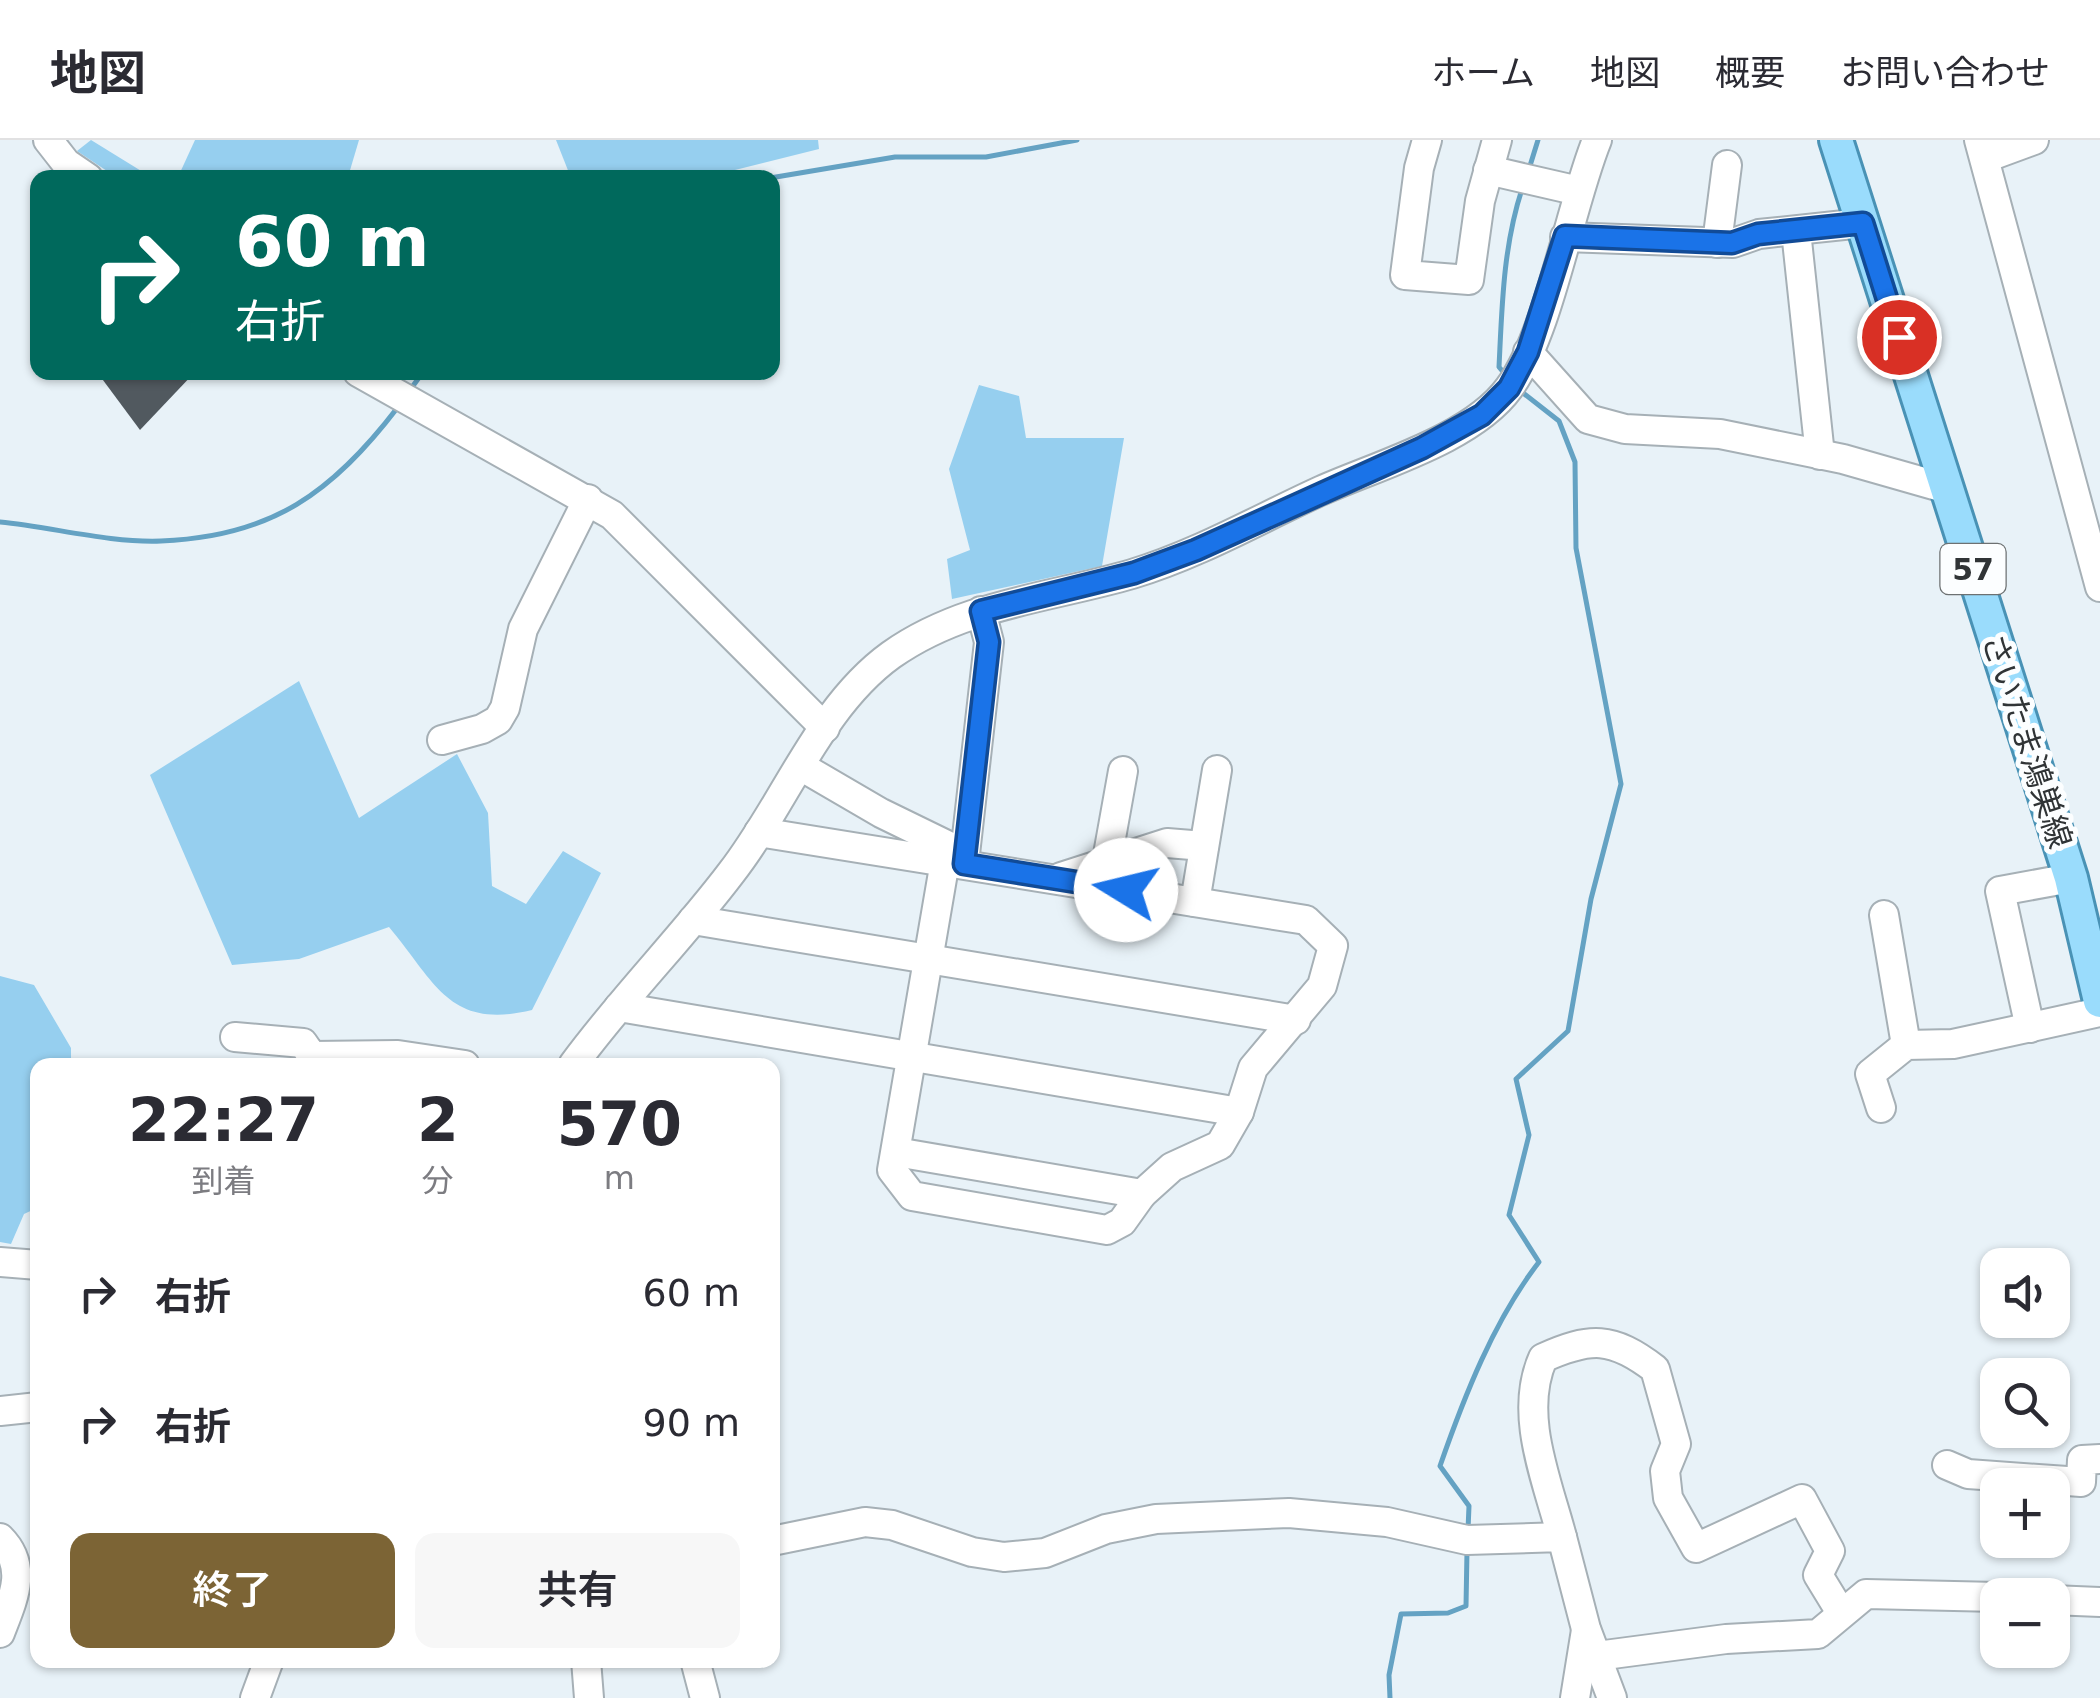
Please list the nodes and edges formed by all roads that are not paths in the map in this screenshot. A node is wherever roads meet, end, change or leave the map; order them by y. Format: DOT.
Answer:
graph roads {
  1 [pos="48,140"];
  2 [pos="1427,140"];
  3 [pos="1497,140"];
  4 [pos="1598,140"];
  5 [pos="1836,140"];
  6 [pos="2034,140"];
  7 [pos="1982,149"];
  8 [pos="1727,166"];
  9 [pos="77,170"];
  10 [pos="1488,170"];
  11 [pos="1579,191"];
  12 [pos="1863,223"];
  13 [pos="1796,231"];
  14 [pos="1565,236"];
  15 [pos="1717,243"];
  16 [pos="1528,352"];
  17 [pos="372,380"];
  18 [pos="1820,455"];
  19 [pos="1948,489"];
  20 [pos="588,500"];
  21 [pos="2096,554"];
  22 [pos="2100,587"];
  23 [pos="981,611"];
  24 [pos="825,728"];
  25 [pos="442,740"];
  26 [pos="802,767"];
  27 [pos="1217,770"];
  28 [pos="1124,771"];
  29 [pos="760,832"];
  30 [pos="1204,846"];
  31 [pos="958,859"];
  32 [pos="1107,860"];
  33 [pos="2071,878"];
  34 [pos="1057,879"];
  35 [pos="1195,902"];
  36 [pos="1884,915"];
  37 [pos="692,920"];
  38 [pos="926,960"];
  39 [pos="2100,1001"];
  40 [pos="620,1006"];
  41 [pos="2100,1012"];
  42 [pos="1296,1020"];
  43 [pos="2030,1028"];
  44 [pos="235,1037"];
  45 [pos="1906,1045"];
  46 [pos="910,1056"];
  47 [pos="418,1058"];
  48 [pos="579,1058"];
  49 [pos="1881,1108"];
  50 [pos="1239,1112"];
  51 [pos="896,1152"];
  52 [pos="1142,1194"];
  53 [pos="0,1262"];
  54 [pos="30,1265"];
  55 [pos="30,1408"];
  56 [pos="0,1411"];
  57 [pos="2100,1459"];
  58 [pos="1947,1464"];
  59 [pos="1562,1537"];
  60 [pos="0,1538"];
  61 [pos="780,1540"];
  62 [pos="1980,1597"];
  63 [pos="2070,1601"];
  64 [pos="2100,1602"];
  65 [pos="1840,1611"];
  66 [pos="1586,1629"];
  67 [pos="0,1633"];
  68 [pos="1597,1656"];
  69 [pos="266,1668"];
  70 [pos="587,1668"];
  71 [pos="698,1668"];
  72 [pos="255,1698"];
  73 [pos="589,1698"];
  74 [pos="705,1698"];
  75 [pos="1575,1698"];
  76 [pos="1612,1698"];
  1 -- 9 [label="street"];
  2 -- 10 [label="street"];
  3 -- 10 [label="street"];
  4 -- 11 [label="street"];
  5 -- 12 [label="main road, さいたま鴻巣線 / 57"];
  6 -- 7 [label="street"];
  7 -- 21 [label="street"];
  8 -- 15 [label="street"];
  10 -- 11 [label="street"];
  11 -- 14 [label="street"];
  12 -- 13 [label="street"];
  12 -- 19 [label="main road, さいたま鴻巣線 / 57"];
  13 -- 15 [label="street"];
  13 -- 18 [label="street"];
  14 -- 15 [label="street"];
  14 -- 16 [label="street"];
  16 -- 18 [label="street"];
  16 -- 23 [label="street"];
  17 -- 20 [label="street"];
  18 -- 19 [label="street"];
  19 -- 33 [label="main road, さいたま鴻巣線 / 57"];
  20 -- 24 [label="street"];
  20 -- 25 [label="street"];
  21 -- 22 [label="street"];
  23 -- 24 [label="street"];
  23 -- 31 [label="street"];
  24 -- 26 [label="street"];
  26 -- 29 [label="street"];
  26 -- 31 [label="street"];
  27 -- 30 [label="street"];
  28 -- 32 [label="street"];
  29 -- 31 [label="street"];
  29 -- 37 [label="street"];
  30 -- 32 [label="street"];
  30 -- 35 [label="street"];
  31 -- 34 [label="street"];
  31 -- 38 [label="street"];
  32 -- 34 [label="street"];
  33 -- 39 [label="main road, さいたま鴻巣線 / 57"];
  33 -- 43 [label="street"];
  34 -- 35 [label="street"];
  35 -- 42 [label="street"];
  36 -- 45 [label="street"];
  37 -- 38 [label="street"];
  37 -- 40 [label="street"];
  38 -- 42 [label="street"];
  38 -- 46 [label="street"];
  40 -- 46 [label="street"];
  40 -- 48 [label="street"];
  41 -- 43 [label="street"];
  42 -- 50 [label="street"];
  43 -- 45 [label="street"];
  44 -- 47 [label="street"];
  45 -- 49 [label="street"];
  46 -- 50 [label="street"];
  46 -- 51 [label="street"];
  50 -- 52 [label="street"];
  51 -- 52 [label="street"];
  51 -- 52 [label="street"];
  53 -- 54 [label="street"];
  55 -- 56 [label="street"];
  57 -- 58 [label="street"];
  59 -- 61 [label="street"];
  59 -- 65 [label="street"];
  59 -- 66 [label="street"];
  60 -- 67 [label="street"];
  62 -- 65 [label="street"];
  63 -- 64 [label="street"];
  65 -- 68 [label="street"];
  66 -- 68 [label="street"];
  66 -- 75 [label="street"];
  68 -- 76 [label="street"];
  69 -- 72 [label="street"];
  70 -- 73 [label="street"];
  71 -- 74 [label="street"];
}
